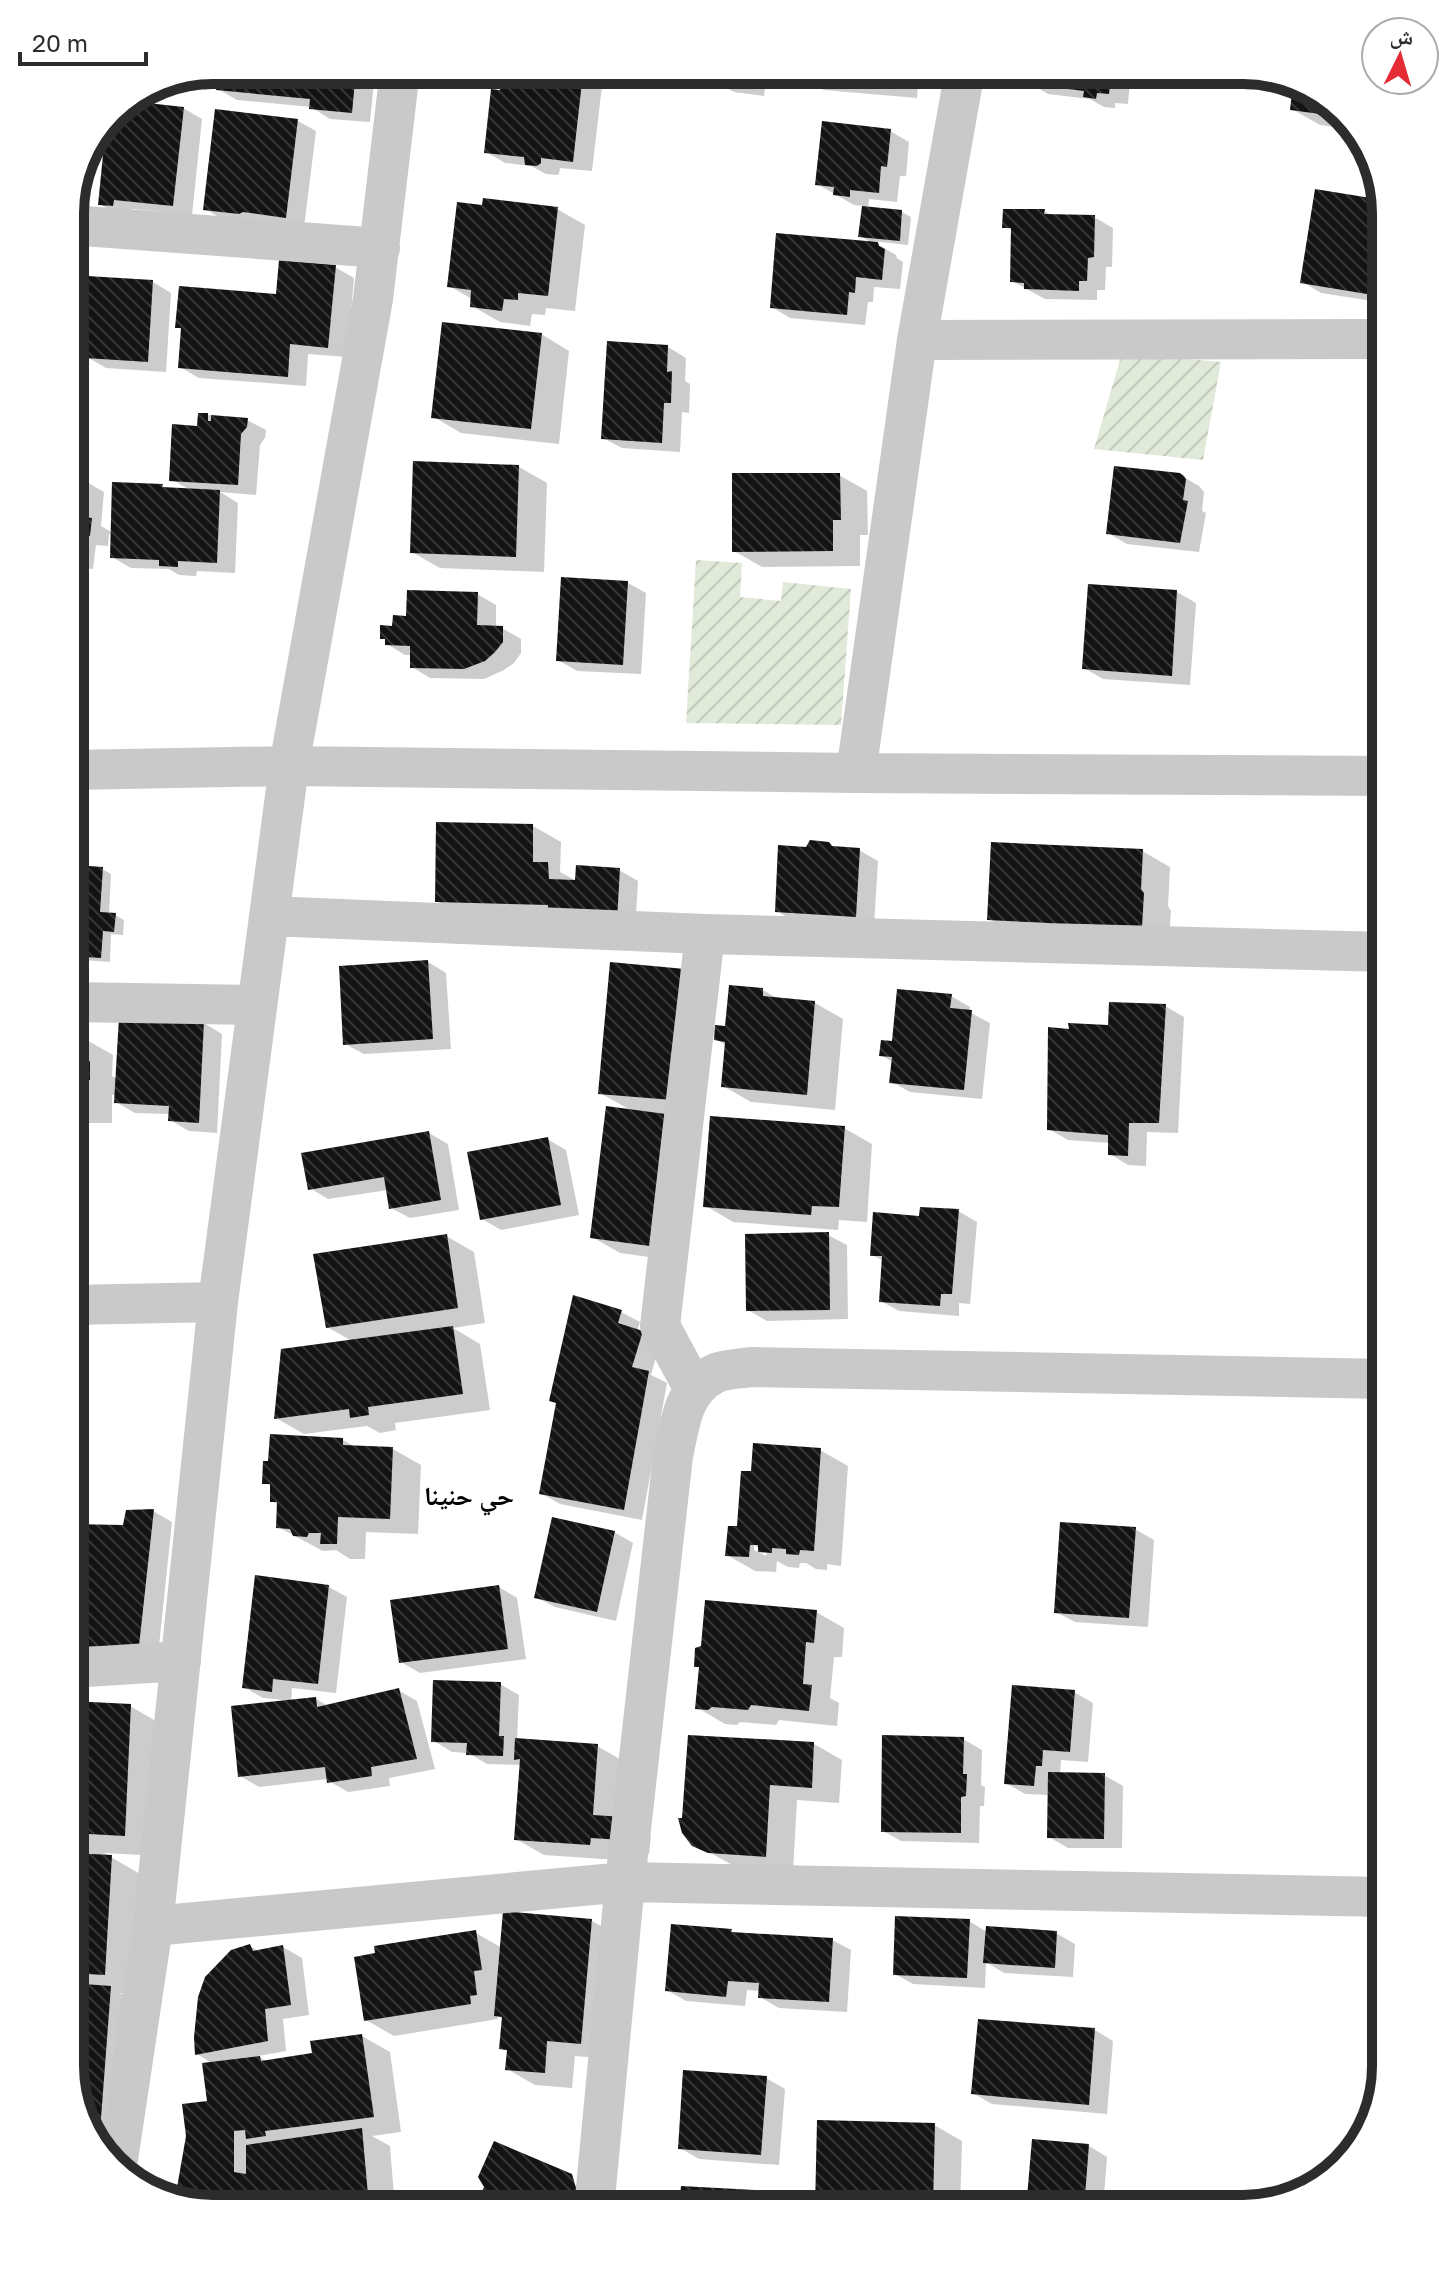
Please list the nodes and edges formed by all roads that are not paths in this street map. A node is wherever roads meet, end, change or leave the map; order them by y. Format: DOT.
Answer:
graph roads {
  1 [pos="398,84"];
  2 [pos="963,84"];
  3 [pos="84,226"];
  4 [pos="380,248"];
  5 [pos="1372,339"];
  6 [pos="917,340"];
  7 [pos="289,766"];
  8 [pos="84,770"];
  9 [pos="856,773"];
  10 [pos="1372,776"];
  11 [pos="269,916"];
  12 [pos="705,934"];
  13 [pos="1372,952"];
  14 [pos="84,1002"];
  15 [pos="257,1005"];
  16 [pos="218,1302"];
  17 [pos="84,1305"];
  18 [pos="1372,1379"];
  19 [pos="694,1389"];
  20 [pos="181,1661"];
  21 [pos="84,1667"];
  22 [pos="625,1882"];
  23 [pos="1372,1897"];
  24 [pos="153,1926"];
  25 [pos="116,2151"];
  26 [pos="595,2195"];
  1 -- 4 [label="street"];
  2 -- 6 [label="street"];
  3 -- 4 [label="street"];
  4 -- 7 [label="street"];
  5 -- 6 [label="street"];
  6 -- 9 [label="street"];
  7 -- 8 [label="street"];
  7 -- 9 [label="street"];
  7 -- 11 [label="street"];
  9 -- 10 [label="street"];
  11 -- 12 [label="street"];
  11 -- 15 [label="street"];
  12 -- 13 [label="street"];
  12 -- 19 [label="street"];
  14 -- 15 [label="street"];
  15 -- 16 [label="street"];
  16 -- 17 [label="street"];
  16 -- 20 [label="street"];
  18 -- 19 [label="street"];
  19 -- 22 [label="street"];
  20 -- 21 [label="street"];
  20 -- 24 [label="street"];
  22 -- 23 [label="street"];
  22 -- 24 [label="street"];
  22 -- 26 [label="street"];
  24 -- 25 [label="street"];
}
